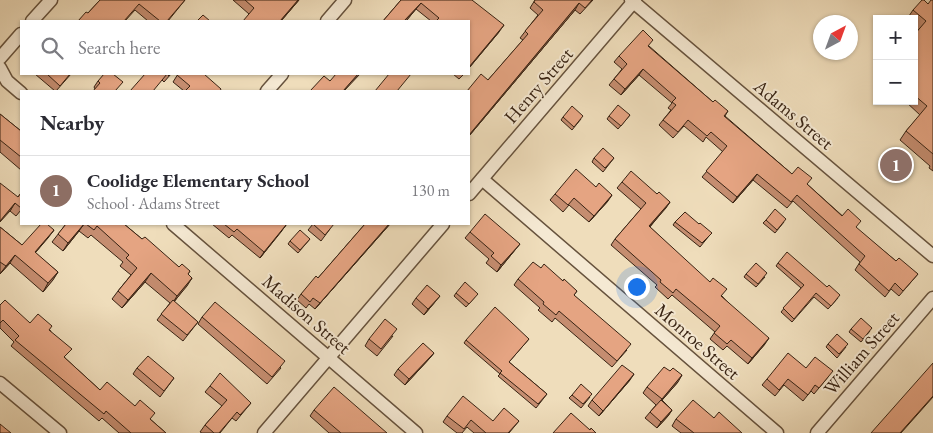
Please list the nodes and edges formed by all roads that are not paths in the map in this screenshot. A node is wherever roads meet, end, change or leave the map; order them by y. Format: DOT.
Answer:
graph roads {
  1 [pos="51,0"];
  2 [pos="345,0"];
  3 [pos="633,1"];
  4 [pos="33,20"];
  5 [pos="328,20"];
  6 [pos="20,35"];
  7 [pos="0,58"];
  8 [pos="0,68"];
  9 [pos="281,75"];
  10 [pos="268,90"];
  11 [pos="20,92"];
  12 [pos="482,179"];
  13 [pos="470,193"];
  14 [pos="174,225"];
  15 [pos="443,225"];
  16 [pos="933,256"];
  17 [pos="933,298"];
  18 [pos="329,357"];
  19 [pos="0,383"];
  20 [pos="60,433"];
  21 [pos="264,433"];
  22 [pos="416,433"];
  23 [pos="777,433"];
  24 [pos="817,433"];
  1 -- 4 [label="street"];
  2 -- 5 [label="street"];
  3 -- 12 [label="street, Henry Street"];
  3 -- 16 [label="street, Adams Street"];
  6 -- 7 [label="street"];
  8 -- 11 [label="street"];
  9 -- 10 [label="street"];
  12 -- 13 [label="street, Henry Street"];
  12 -- 23 [label="street, Monroe Street"];
  14 -- 18 [label="street, Madison Street"];
  15 -- 18 [label="street"];
  17 -- 24 [label="street, William Street"];
  18 -- 21 [label="street"];
  18 -- 22 [label="street, Madison Street"];
  19 -- 20 [label="street"];
}
